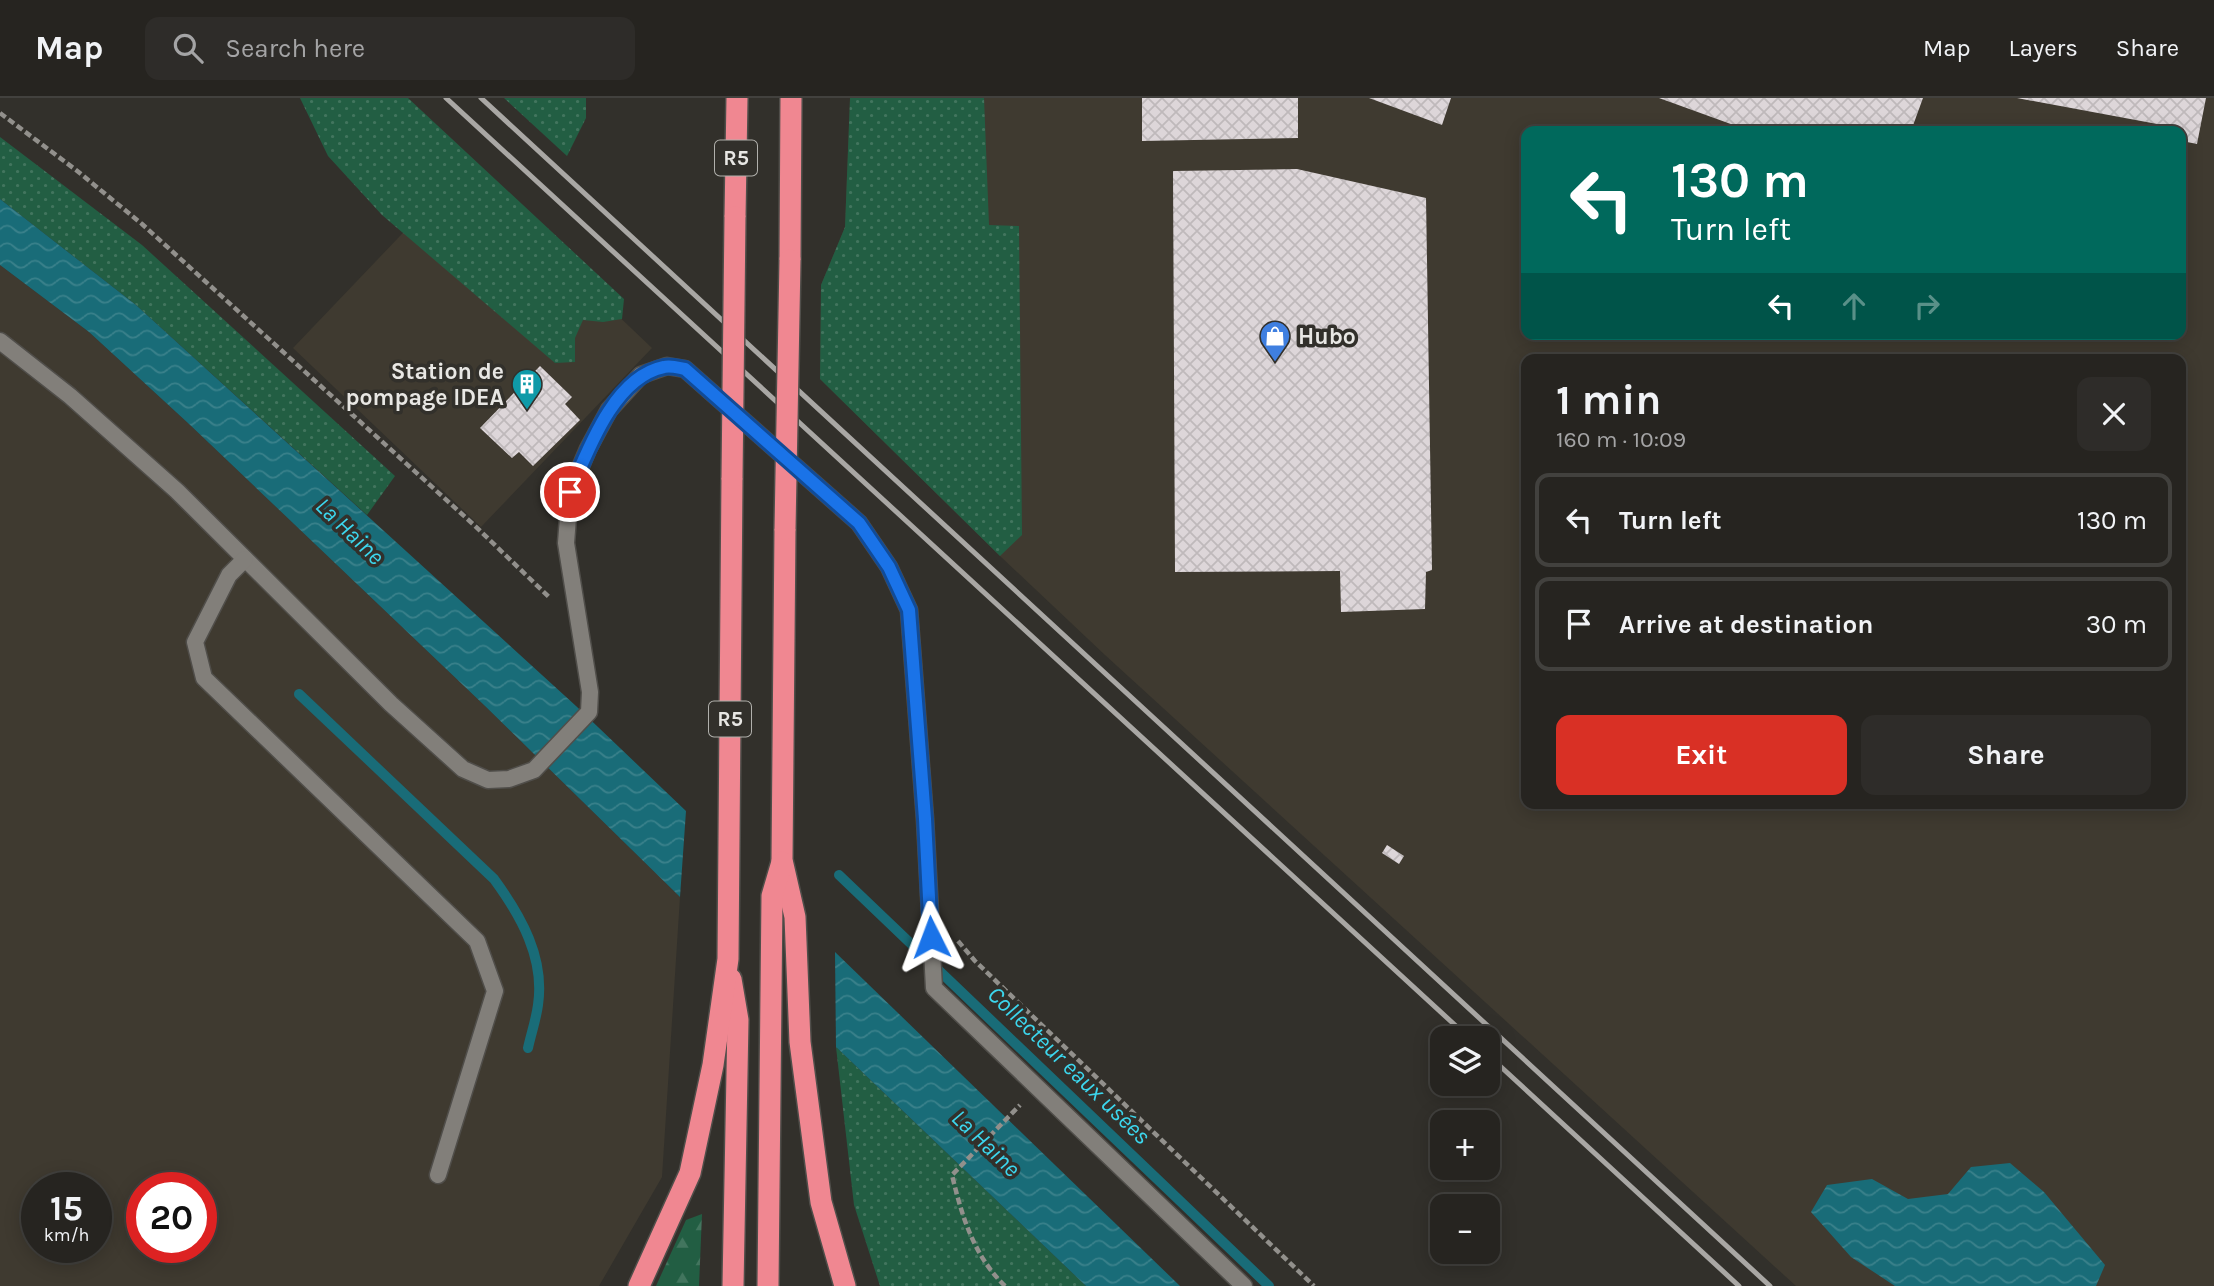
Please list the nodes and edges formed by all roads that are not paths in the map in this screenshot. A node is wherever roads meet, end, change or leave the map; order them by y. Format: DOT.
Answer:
graph roads {
  1 [pos="737,98"];
  2 [pos="791,98"];
  3 [pos="0,341"];
  4 [pos="245,559"];
  5 [pos="782,860"];
  6 [pos="727,959"];
  7 [pos="438,1175"];
  8 [pos="639,1286"];
  9 [pos="733,1286"];
  10 [pos="768,1286"];
  11 [pos="845,1286"];
  12 [pos="1244,1286"];
  1 -- 6 [label="highway, R5, bridge"];
  2 -- 5 [label="highway, R5, bridge"];
  3 -- 4 [label="lane"];
  4 -- 7 [label="lane"];
  4 -- 12 [label="lane"];
  5 -- 10 [label="highway"];
  5 -- 11 [label="highway"];
  6 -- 8 [label="highway"];
  6 -- 9 [label="highway"];
}
